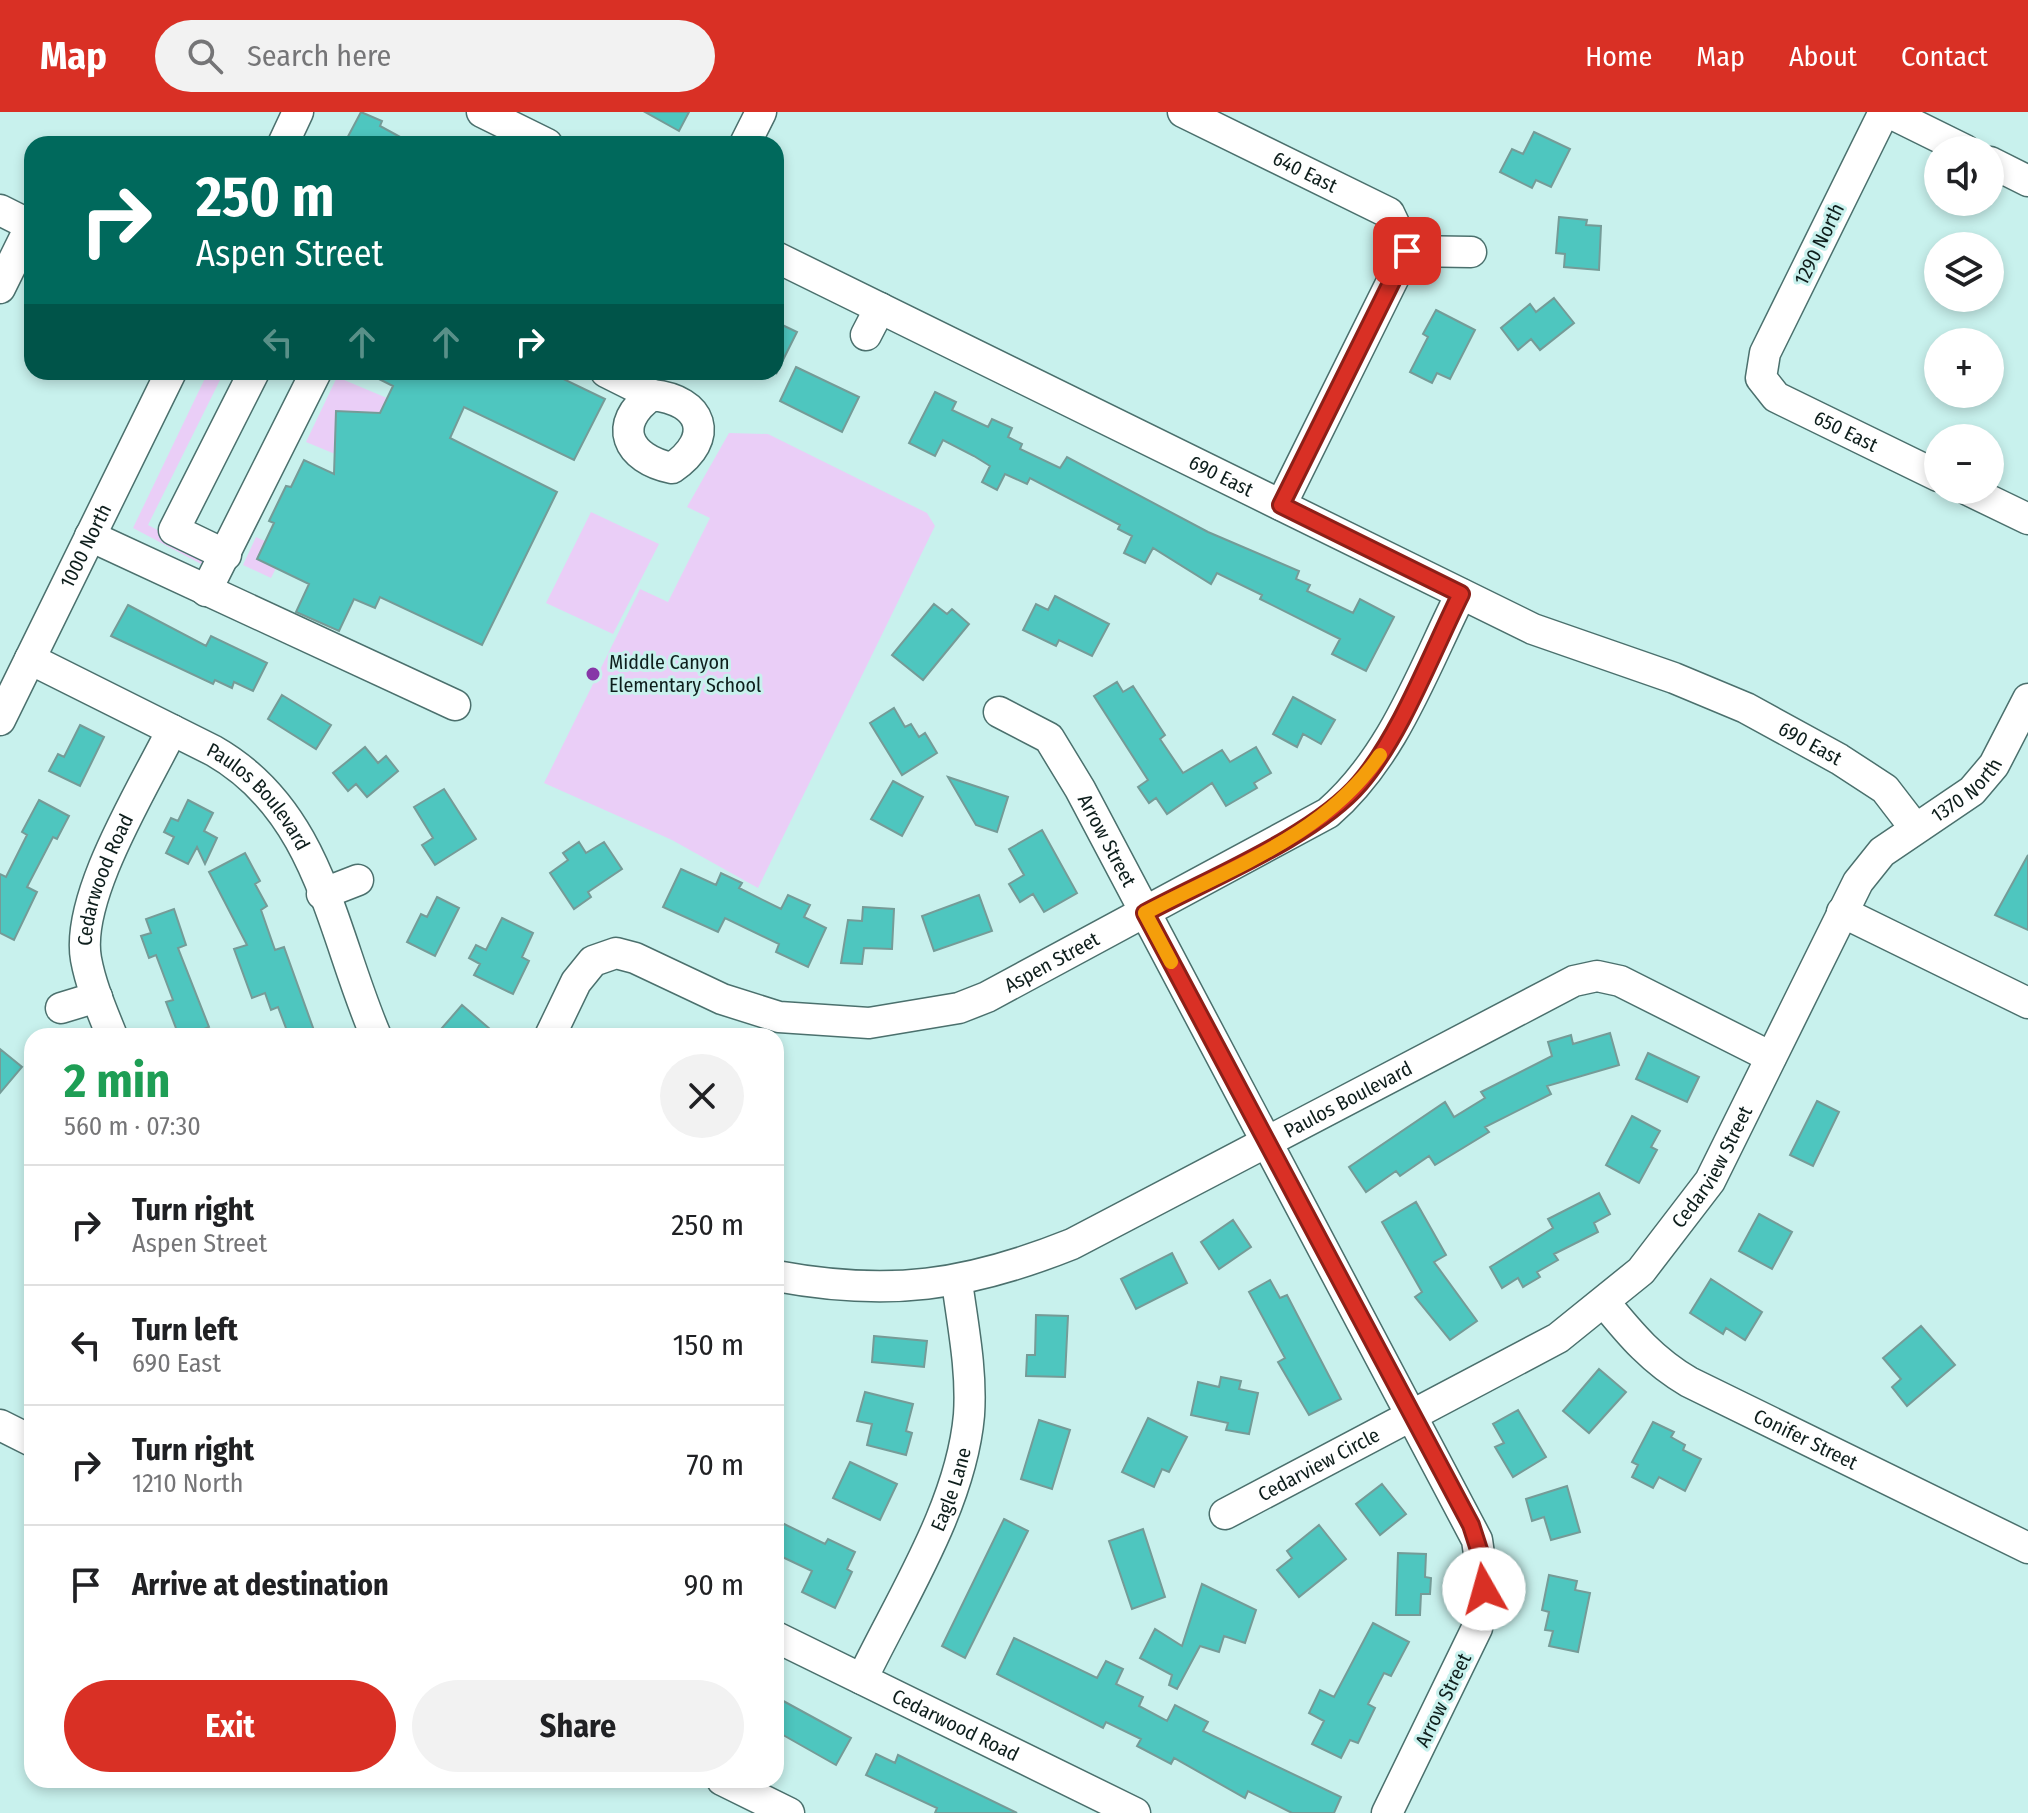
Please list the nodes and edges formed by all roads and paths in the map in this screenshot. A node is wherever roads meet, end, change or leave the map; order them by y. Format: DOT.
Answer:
graph roads {
  1 [pos="298,112"];
  2 [pos="482,112"];
  3 [pos="761,112"];
  4 [pos="1183,112"];
  5 [pos="1886,112"];
  6 [pos="287,136"];
  7 [pos="531,136"];
  8 [pos="749,136"];
  9 [pos="1936,136"];
  10 [pos="2004,169"];
  11 [pos="2028,181"];
  12 [pos="0,210"];
  13 [pos="24,222"];
  14 [pos="24,242"];
  15 [pos="1407,251"];
  16 [pos="1471,252"];
  17 [pos="784,261"];
  18 [pos="0,288"];
  19 [pos="880,308"];
  20 [pos="866,335"];
  21 [pos="1761,378"];
  22 [pos="167,380"];
  23 [pos="250,380"];
  24 [pos="312,380"];
  25 [pos="622,380"];
  26 [pos="652,395"];
  27 [pos="1924,469"];
  28 [pos="1997,504"];
  29 [pos="1281,505"];
  30 [pos="2028,519"];
  31 [pos="90,536"];
  32 [pos="226,555"];
  33 [pos="206,591"];
  34 [pos="1461,594"];
  35 [pos="30,659"];
  36 [pos="2028,699"];
  37 [pos="455,705"];
  38 [pos="999,712"];
  39 [pos="0,720"];
  40 [pos="172,730"];
  41 [pos="2020,738"];
  42 [pos="1915,828"];
  43 [pos="358,880"];
  44 [pos="322,894"];
  45 [pos="1842,912"];
  46 [pos="1145,913"];
  47 [pos="97,997"];
  48 [pos="2028,1003"];
  49 [pos="61,1008"];
  50 [pos="109,1028"];
  51 [pos="373,1028"];
  52 [pos="554,1028"];
  53 [pos="1771,1057"];
  54 [pos="1267,1142"];
  55 [pos="784,1278"];
  56 [pos="957,1282"];
  57 [pos="1605,1303"];
  58 [pos="1412,1415"];
  59 [pos="0,1425"];
  60 [pos="24,1437"];
  61 [pos="1225,1514"];
  62 [pos="2028,1548"];
  63 [pos="784,1641"];
  64 [pos="862,1679"];
  65 [pos="738,1788"];
  66 [pos="789,1813"];
  67 [pos="1135,1813"];
  68 [pos="1387,1813"];
  1 -- 6 [label="street"];
  2 -- 7 [label="street"];
  3 -- 8 [label="street"];
  4 -- 15 [label="street, 640 East"];
  5 -- 9 [label="street"];
  5 -- 21 [label="street, 1290 North"];
  10 -- 11 [label="street"];
  12 -- 13 [label="street"];
  14 -- 18 [label="street"];
  15 -- 16 [label="street"];
  15 -- 29 [label="street"];
  17 -- 19 [label="street, 690 East"];
  19 -- 20 [label="street"];
  19 -- 29 [label="street, 690 East"];
  21 -- 27 [label="street, 650 East"];
  22 -- 31 [label="street, 1000 North"];
  23 -- 32 [label="street"];
  24 -- 32 [label="street"];
  25 -- 26 [label="street"];
  28 -- 30 [label="street"];
  29 -- 34 [label="street, 690 East"];
  31 -- 33 [label="street"];
  31 -- 35 [label="street, 1000 North"];
  32 -- 33 [label="street"];
  33 -- 37 [label="street"];
  34 -- 42 [label="street, 690 East"];
  34 -- 46 [label="street, Aspen Street"];
  35 -- 39 [label="street, 1000 North"];
  35 -- 40 [label="street, Paulos Boulevard"];
  36 -- 41 [label="street, 1370 North"];
  38 -- 46 [label="street, Arrow Street"];
  40 -- 44 [label="street, Paulos Boulevard"];
  40 -- 47 [label="street, Cedarwood Road"];
  41 -- 42 [label="street, 1370 North"];
  42 -- 45 [label="street, Cedarview Street"];
  43 -- 44 [label="street"];
  44 -- 51 [label="street, Paulos Boulevard"];
  45 -- 48 [label="street"];
  45 -- 53 [label="street, Cedarview Street"];
  46 -- 52 [label="street, Aspen Street"];
  46 -- 54 [label="street, Arrow Street"];
  47 -- 49 [label="street"];
  47 -- 50 [label="street, Cedarwood Road"];
  53 -- 54 [label="street, Paulos Boulevard"];
  53 -- 57 [label="street, Cedarview Street"];
  54 -- 56 [label="street, Paulos Boulevard"];
  54 -- 58 [label="street, Arrow Street"];
  55 -- 56 [label="street, Paulos Boulevard"];
  56 -- 64 [label="street, Eagle Lane"];
  57 -- 58 [label="street, Cedarview Street"];
  57 -- 62 [label="street, Conifer Street"];
  58 -- 61 [label="street, Cedarview Circle"];
  58 -- 68 [label="street, Arrow Street"];
  59 -- 60 [label="street"];
  63 -- 64 [label="street, Cedarwood Road"];
  64 -- 67 [label="street, Cedarwood Road"];
  65 -- 66 [label="street"];
}
